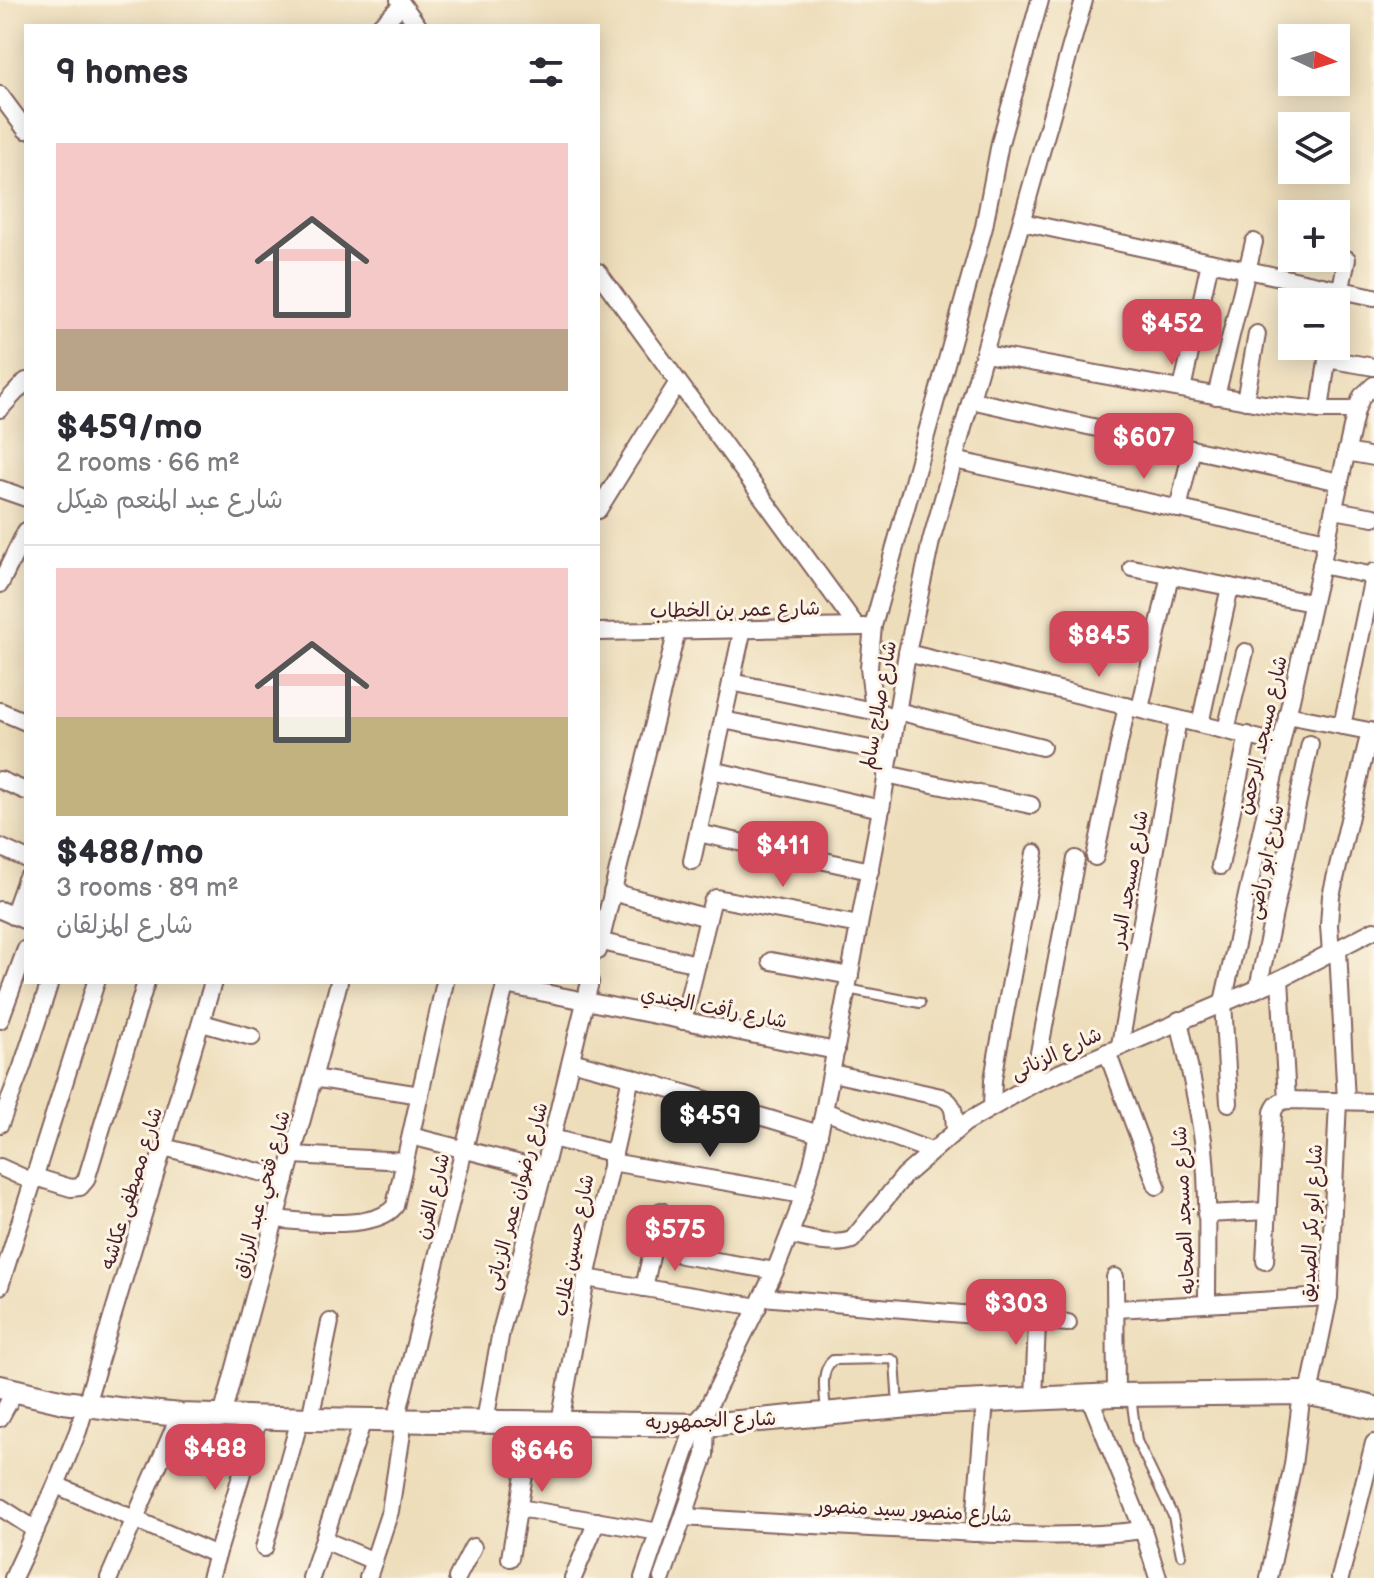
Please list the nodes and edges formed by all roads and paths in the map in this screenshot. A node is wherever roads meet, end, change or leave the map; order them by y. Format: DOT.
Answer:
graph roads {
  1 [pos="1040,0"];
  2 [pos="1084,0"];
  3 [pos="400,2"];
  4 [pos="382,24"];
  5 [pos="416,24"];
  6 [pos="0,95"];
  7 [pos="24,127"];
  8 [pos="1022,222"];
  9 [pos="1254,242"];
  10 [pos="1210,262"];
  11 [pos="1248,269"];
  12 [pos="600,275"];
  13 [pos="1336,288"];
  14 [pos="1350,291"];
  15 [pos="1374,297"];
  16 [pos="1257,334"];
  17 [pos="985,354"];
  18 [pos="1327,360"];
  19 [pos="1350,360"];
  20 [pos="1374,367"];
  21 [pos="678,382"];
  22 [pos="24,383"];
  23 [pos="1182,389"];
  24 [pos="1216,396"];
  25 [pos="1367,396"];
  26 [pos="971,400"];
  27 [pos="1245,401"];
  28 [pos="0,409"];
  29 [pos="1320,410"];
  30 [pos="1192,449"];
  31 [pos="1346,452"];
  32 [pos="1374,457"];
  33 [pos="954,460"];
  34 [pos="1340,482"];
  35 [pos="0,489"];
  36 [pos="24,497"];
  37 [pos="600,502"];
  38 [pos="1178,509"];
  39 [pos="1334,510"];
  40 [pos="1374,517"];
  41 [pos="24,540"];
  42 [pos="1327,541"];
  43 [pos="1321,565"];
  44 [pos="18,566"];
  45 [pos="1132,568"];
  46 [pos="1170,575"];
  47 [pos="1374,575"];
  48 [pos="0,584"];
  49 [pos="1230,587"];
  50 [pos="1312,603"];
  51 [pos="865,626"];
  52 [pos="743,628"];
  53 [pos="677,630"];
  54 [pos="600,632"];
  55 [pos="1245,652"];
  56 [pos="907,653"];
  57 [pos="731,682"];
  58 [pos="1134,708"];
  59 [pos="0,711"];
  60 [pos="874,711"];
  61 [pos="896,714"];
  62 [pos="1287,715"];
  63 [pos="1178,719"];
  64 [pos="723,720"];
  65 [pos="24,721"];
  66 [pos="1200,724"];
  67 [pos="1342,726"];
  68 [pos="1226,730"];
  69 [pos="1372,732"];
  70 [pos="1248,735"];
  71 [pos="1281,744"];
  72 [pos="1310,744"];
  73 [pos="1042,747"];
  74 [pos="891,753"];
  75 [pos="712,770"];
  76 [pos="886,774"];
  77 [pos="0,780"];
  78 [pos="24,790"];
  79 [pos="1031,805"];
  80 [pos="881,809"];
  81 [pos="698,833"];
  82 [pos="0,847"];
  83 [pos="1035,853"];
  84 [pos="1095,857"];
  85 [pos="24,858"];
  86 [pos="1076,859"];
  87 [pos="692,861"];
  88 [pos="1220,866"];
  89 [pos="870,871"];
  90 [pos="24,885"];
  91 [pos="612,892"];
  92 [pos="13,916"];
  93 [pos="708,918"];
  94 [pos="859,925"];
  95 [pos="1374,930"];
  96 [pos="600,940"];
  97 [pos="600,944"];
  98 [pos="1334,952"];
  99 [pos="24,954"];
  100 [pos="771,961"];
  101 [pos="697,964"];
  102 [pos="1280,979"];
  103 [pos="848,983"];
  104 [pos="49,984"];
  105 [pos="95,984"];
  106 [pos="145,984"];
  107 [pos="212,984"];
  108 [pos="338,984"];
  109 [pos="445,984"];
  110 [pos="506,984"];
  111 [pos="590,984"];
  112 [pos="1258,988"];
  113 [pos="586,1001"];
  114 [pos="1223,1002"];
  115 [pos="920,1003"];
  116 [pos="0,1020"];
  117 [pos="1179,1020"];
  118 [pos="683,1021"];
  119 [pos="202,1023"];
  120 [pos="252,1037"];
  121 [pos="1113,1048"];
  122 [pos="836,1051"];
  123 [pos="571,1061"];
  124 [pos="832,1073"];
  125 [pos="631,1077"];
  126 [pos="313,1078"];
  127 [pos="1033,1084"];
  128 [pos="420,1095"];
  129 [pos="1287,1100"];
  130 [pos="1342,1101"];
  131 [pos="1374,1102"];
  132 [pos="1229,1103"];
  133 [pos="992,1107"];
  134 [pos="824,1111"];
  135 [pos="0,1124"];
  136 [pos="955,1131"];
  137 [pos="819,1134"];
  138 [pos="411,1136"];
  139 [pos="552,1138"];
  140 [pos="164,1147"];
  141 [pos="464,1150"];
  142 [pos="931,1151"];
  143 [pos="293,1155"];
  144 [pos="612,1157"];
  145 [pos="405,1161"];
  146 [pos="0,1167"];
  147 [pos="544,1170"];
  148 [pos="286,1179"];
  149 [pos="34,1180"];
  150 [pos="1157,1186"];
  151 [pos="803,1195"];
  152 [pos="661,1211"];
  153 [pos="1268,1211"];
  154 [pos="1206,1214"];
  155 [pos="275,1219"];
  156 [pos="789,1235"];
  157 [pos="681,1255"];
  158 [pos="1265,1261"];
  159 [pos="775,1271"];
  160 [pos="1115,1277"];
  161 [pos="586,1278"];
  162 [pos="0,1286"];
  163 [pos="644,1288"];
  164 [pos="1329,1297"];
  165 [pos="1038,1298"];
  166 [pos="760,1302"];
  167 [pos="1207,1303"];
  168 [pos="1116,1309"];
  169 [pos="1037,1320"];
  170 [pos="330,1322"];
  171 [pos="1068,1323"];
  172 [pos="8,1389"];
  173 [pos="1306,1394"];
  174 [pos="1123,1395"];
  175 [pos="1089,1396"];
  176 [pos="1034,1398"];
  177 [pos="985,1401"];
  178 [pos="86,1405"];
  179 [pos="898,1407"];
  180 [pos="1374,1408"];
  181 [pos="826,1414"];
  182 [pos="180,1415"];
  183 [pos="222,1416"];
  184 [pos="259,1417"];
  185 [pos="0,1418"];
  186 [pos="305,1419"];
  187 [pos="363,1420"];
  188 [pos="400,1420"];
  189 [pos="702,1420"];
  190 [pos="485,1421"];
  191 [pos="533,1422"];
  192 [pos="560,1422"];
  193 [pos="1374,1443"];
  194 [pos="56,1485"];
  195 [pos="0,1507"];
  196 [pos="519,1508"];
  197 [pos="684,1517"];
  198 [pos="135,1520"];
  199 [pos="597,1521"];
  200 [pos="36,1530"];
  201 [pos="1143,1530"];
  202 [pos="659,1532"];
  203 [pos="974,1533"];
  204 [pos="324,1540"];
  205 [pos="473,1547"];
  206 [pos="264,1548"];
  207 [pos="217,1555"];
  208 [pos="1181,1555"];
  209 [pos="510,1558"];
  210 [pos="374,1561"];
  211 [pos="465,1575"];
  212 [pos="13,1578"];
  213 [pos="109,1578"];
  214 [pos="210,1578"];
  215 [pos="311,1578"];
  216 [pos="368,1578"];
  217 [pos="573,1578"];
  218 [pos="643,1578"];
  219 [pos="662,1578"];
  220 [pos="1158,1578"];
  221 [pos="1269,1578"];
  222 [pos="1340,1578"];
  1 -- 51 [label="street"];
  2 -- 8 [label="street, شارع صلاح سالم"];
  3 -- 4 [label="street"];
  3 -- 5 [label="street"];
  6 -- 7 [label="street"];
  8 -- 10 [label="street"];
  8 -- 17 [label="street, شارع صلاح سالم"];
  9 -- 11 [label="street"];
  10 -- 11 [label="street"];
  10 -- 23 [label="street"];
  11 -- 13 [label="street"];
  11 -- 24 [label="street"];
  12 -- 21 [label="street"];
  14 -- 15 [label="street"];
  16 -- 27 [label="street"];
  17 -- 23 [label="street"];
  17 -- 26 [label="street, شارع صلاح سالم"];
  18 -- 29 [label="street"];
  19 -- 20 [label="street"];
  21 -- 37 [label="street"];
  21 -- 51 [label="street"];
  22 -- 28 [label="street"];
  23 -- 24 [label="street"];
  24 -- 27 [label="street"];
  25 -- 29 [label="street"];
  25 -- 31 [label="street, شارع مسجد الرحمن"];
  26 -- 30 [label="street"];
  26 -- 33 [label="street, شارع صلاح سالم"];
  27 -- 29 [label="street"];
  30 -- 34 [label="street"];
  30 -- 38 [label="street"];
  31 -- 32 [label="street"];
  31 -- 34 [label="street, شارع مسجد الرحمن"];
  33 -- 38 [label="street"];
  33 -- 56 [label="street, شارع صلاح سالم"];
  34 -- 39 [label="street, شارع مسجد الرحمن"];
  35 -- 36 [label="street"];
  38 -- 42 [label="street"];
  39 -- 40 [label="street"];
  39 -- 42 [label="street, شارع مسجد الرحمن"];
  41 -- 44 [label="street"];
  42 -- 43 [label="street, شارع مسجد الرحمن"];
  43 -- 47 [label="street"];
  43 -- 50 [label="street, شارع مسجد الرحمن"];
  44 -- 48 [label="street"];
  45 -- 46 [label="street"];
  46 -- 49 [label="street"];
  46 -- 58 [label="street"];
  47 -- 67 [label="street"];
  49 -- 50 [label="street"];
  49 -- 66 [label="street"];
  50 -- 62 [label="street, شارع مسجد الرحمن"];
  51 -- 52 [label="street, شارع عمر بن الخطاب"];
  51 -- 60 [label="street"];
  52 -- 53 [label="street, شارع عمر بن الخطاب"];
  52 -- 57 [label="street"];
  53 -- 54 [label="street, شارع عمر بن الخطاب"];
  53 -- 91 [label="street"];
  55 -- 68 [label="street"];
  56 -- 58 [label="street"];
  56 -- 61 [label="street, شارع صلاح سالم"];
  57 -- 60 [label="street"];
  57 -- 64 [label="street"];
  58 -- 63 [label="street"];
  58 -- 84 [label="street"];
  59 -- 65 [label="street"];
  60 -- 61 [label="street"];
  61 -- 73 [label="street"];
  61 -- 74 [label="street, شارع صلاح سالم"];
  62 -- 67 [label="street"];
  62 -- 71 [label="street, شارع مسجد الرحمن"];
  63 -- 66 [label="street"];
  63 -- 121 [label="street, شارع مسجد البدر"];
  64 -- 74 [label="street"];
  64 -- 75 [label="street"];
  66 -- 68 [label="street"];
  67 -- 69 [label="street"];
  68 -- 70 [label="street"];
  69 -- 98 [label="street, شارع ابو بكر الصديق"];
  70 -- 71 [label="street"];
  70 -- 88 [label="street"];
  71 -- 114 [label="street, شارع مسجد الرحمن"];
  72 -- 112 [label="street, شارع ابو راضى"];
  74 -- 76 [label="street, شارع صلاح سالم"];
  75 -- 80 [label="street"];
  75 -- 81 [label="street"];
  76 -- 79 [label="street"];
  76 -- 80 [label="street, شارع صلاح سالم"];
  77 -- 78 [label="street"];
  80 -- 89 [label="street, شارع صلاح سالم"];
  81 -- 87 [label="street"];
  81 -- 89 [label="street"];
  82 -- 85 [label="street"];
  83 -- 133 [label="street"];
  86 -- 127 [label="street"];
  89 -- 94 [label="street, شارع صلاح سالم"];
  90 -- 92 [label="street"];
  91 -- 93 [label="street"];
  91 -- 96 [label="street"];
  93 -- 94 [label="street"];
  93 -- 101 [label="street"];
  94 -- 103 [label="street, شارع صلاح سالم"];
  95 -- 98 [label="street, شارع الزناتى"];
  97 -- 101 [label="street"];
  98 -- 102 [label="street, شارع الزناتى"];
  98 -- 130 [label="street, شارع ابو بكر الصديق"];
  99 -- 116 [label="street"];
  100 -- 103 [label="street"];
  101 -- 118 [label="street"];
  102 -- 112 [label="street, شارع الزناتى"];
  102 -- 129 [label="street"];
  103 -- 115 [label="lane"];
  103 -- 122 [label="street, شارع صلاح سالم"];
  104 -- 135 [label="street"];
  105 -- 149 [label="street"];
  106 -- 149 [label="street"];
  107 -- 119 [label="street, شارع مصطفى عكاشه"];
  108 -- 126 [label="street, شارع فتحي عبد الرزاق"];
  109 -- 128 [label="street"];
  110 -- 113 [label="street, شارع رأفت الجندي"];
  110 -- 141 [label="street, شارع الفرن"];
  111 -- 113 [label="street, شارع رضوان عمر الزياتى"];
  112 -- 114 [label="street, شارع الزناتى"];
  113 -- 118 [label="street, شارع رأفت الجندي"];
  113 -- 123 [label="street, شارع رضوان عمر الزياتى"];
  114 -- 117 [label="street, شارع الزناتى"];
  114 -- 132 [label="street, شارع مسجد الرحمن"];
  117 -- 121 [label="street, شارع الزناتى"];
  117 -- 154 [label="street, شارع مسجد الصحابه"];
  118 -- 122 [label="street, شارع رأفت الجندي"];
  119 -- 120 [label="street"];
  119 -- 140 [label="street, شارع مصطفى عكاشه"];
  121 -- 127 [label="street, شارع الزناتى"];
  121 -- 150 [label="street"];
  122 -- 124 [label="street, شارع صلاح سالم"];
  123 -- 125 [label="street"];
  123 -- 139 [label="street, شارع رضوان عمر الزياتى"];
  124 -- 134 [label="street, شارع صلاح سالم"];
  124 -- 136 [label="street"];
  125 -- 137 [label="street"];
  125 -- 144 [label="street, شارع حسين غلاب"];
  126 -- 128 [label="street"];
  126 -- 143 [label="street, شارع فتحي عبد الرزاق"];
  127 -- 133 [label="street, شارع الزناتى"];
  128 -- 138 [label="street"];
  129 -- 130 [label="street"];
  129 -- 153 [label="street"];
  130 -- 131 [label="street"];
  130 -- 164 [label="street, شارع ابو بكر الصديق"];
  133 -- 136 [label="street, شارع الزناتى"];
  134 -- 137 [label="street, شارع صلاح سالم"];
  134 -- 142 [label="street"];
  136 -- 142 [label="street, شارع الزناتى"];
  137 -- 151 [label="street, شارع صلاح سالم"];
  138 -- 141 [label="street"];
  138 -- 145 [label="street"];
  139 -- 144 [label="street"];
  139 -- 147 [label="street, شارع رضوان عمر الزياتى"];
  140 -- 148 [label="street"];
  140 -- 178 [label="street, شارع مصطفى عكاشه"];
  141 -- 147 [label="street"];
  141 -- 188 [label="street, شارع الفرن"];
  142 -- 156 [label="street, شارع الزناتى"];
  143 -- 145 [label="street"];
  143 -- 148 [label="street, شارع فتحي عبد الرزاق"];
  144 -- 151 [label="street"];
  144 -- 161 [label="street, شارع حسين غلاب"];
  145 -- 155 [label="street"];
  146 -- 149 [label="street"];
  147 -- 190 [label="street, شارع رضوان عمر الزياتى"];
  148 -- 155 [label="street, شارع فتحي عبد الرزاق"];
  149 -- 162 [label="street"];
  151 -- 156 [label="street, شارع صلاح سالم"];
  152 -- 163 [label="street"];
  153 -- 154 [label="street"];
  153 -- 158 [label="street"];
  154 -- 167 [label="street, شارع مسجد الصحابه"];
  155 -- 183 [label="street, شارع فتحي عبد الرزاق"];
  156 -- 159 [label="street, شارع صلاح سالم"];
  157 -- 159 [label="street"];
  159 -- 166 [label="street, شارع صلاح سالم"];
  160 -- 168 [label="street"];
  161 -- 163 [label="street"];
  161 -- 192 [label="street, شارع حسين غلاب"];
  163 -- 166 [label="street"];
  164 -- 167 [label="street"];
  164 -- 173 [label="street, شارع ابو بكر الصديق"];
  165 -- 169 [label="street"];
  166 -- 169 [label="street"];
  166 -- 189 [label="street, شارع صلاح سالم"];
  167 -- 168 [label="street"];
  168 -- 174 [label="street"];
  169 -- 171 [label="street"];
  169 -- 176 [label="street"];
  170 -- 186 [label="street"];
  172 -- 178 [label="main road, شارع الجمهوريه"];
  172 -- 185 [label="street"];
  173 -- 174 [label="main road, شارع الجمهوريه"];
  173 -- 180 [label="main road, شارع الجمهوريه"];
  173 -- 221 [label="street, شارع ابو بكر الصديق"];
  174 -- 175 [label="main road, شارع الجمهوريه"];
  174 -- 208 [label="lane"];
  175 -- 176 [label="main road, شارع الجمهوريه"];
  175 -- 201 [label="street"];
  176 -- 177 [label="main road, شارع الجمهوريه"];
  177 -- 179 [label="main road, شارع الجمهوريه"];
  177 -- 203 [label="street"];
  178 -- 182 [label="main road, شارع الجمهوريه"];
  178 -- 194 [label="street, شارع مصطفى عكاشه"];
  179 -- 181 [label="main road, شارع الجمهوريه"];
  179 -- 181 [label="lane"];
  181 -- 189 [label="main road, شارع الجمهوريه"];
  182 -- 183 [label="main road, شارع الجمهوريه"];
  182 -- 198 [label="street"];
  183 -- 184 [label="main road, شارع الجمهوريه"];
  184 -- 186 [label="main road, شارع الجمهوريه"];
  184 -- 207 [label="street"];
  186 -- 187 [label="main road, شارع الجمهوريه"];
  186 -- 206 [label="street"];
  187 -- 188 [label="main road, شارع الجمهوريه"];
  187 -- 204 [label="street"];
  188 -- 190 [label="main road, شارع الجمهوريه"];
  188 -- 210 [label="street, شارع الفرن"];
  189 -- 192 [label="main road, شارع الجمهوريه"];
  189 -- 197 [label="street"];
  189 -- 202 [label="street"];
  190 -- 191 [label="main road, شارع الجمهوريه"];
  191 -- 192 [label="main road, شارع الجمهوريه"];
  191 -- 196 [label="street"];
  193 -- 222 [label="street"];
  194 -- 198 [label="street"];
  194 -- 200 [label="street, شارع مصطفى عكاشه"];
  195 -- 200 [label="street"];
  196 -- 199 [label="street"];
  196 -- 209 [label="street"];
  197 -- 203 [label="street, شارع منصور سيد منصور"];
  197 -- 219 [label="street"];
  198 -- 207 [label="street"];
  198 -- 213 [label="street"];
  199 -- 202 [label="street"];
  199 -- 217 [label="street"];
  200 -- 212 [label="street, شارع مصطفى عكاشه"];
  201 -- 203 [label="street, شارع منصور سيد منصور"];
  201 -- 220 [label="street"];
  202 -- 218 [label="street"];
  204 -- 210 [label="street"];
  204 -- 215 [label="street"];
  205 -- 211 [label="street"];
  207 -- 214 [label="street"];
  210 -- 216 [label="street, شارع الفرن"];
}
